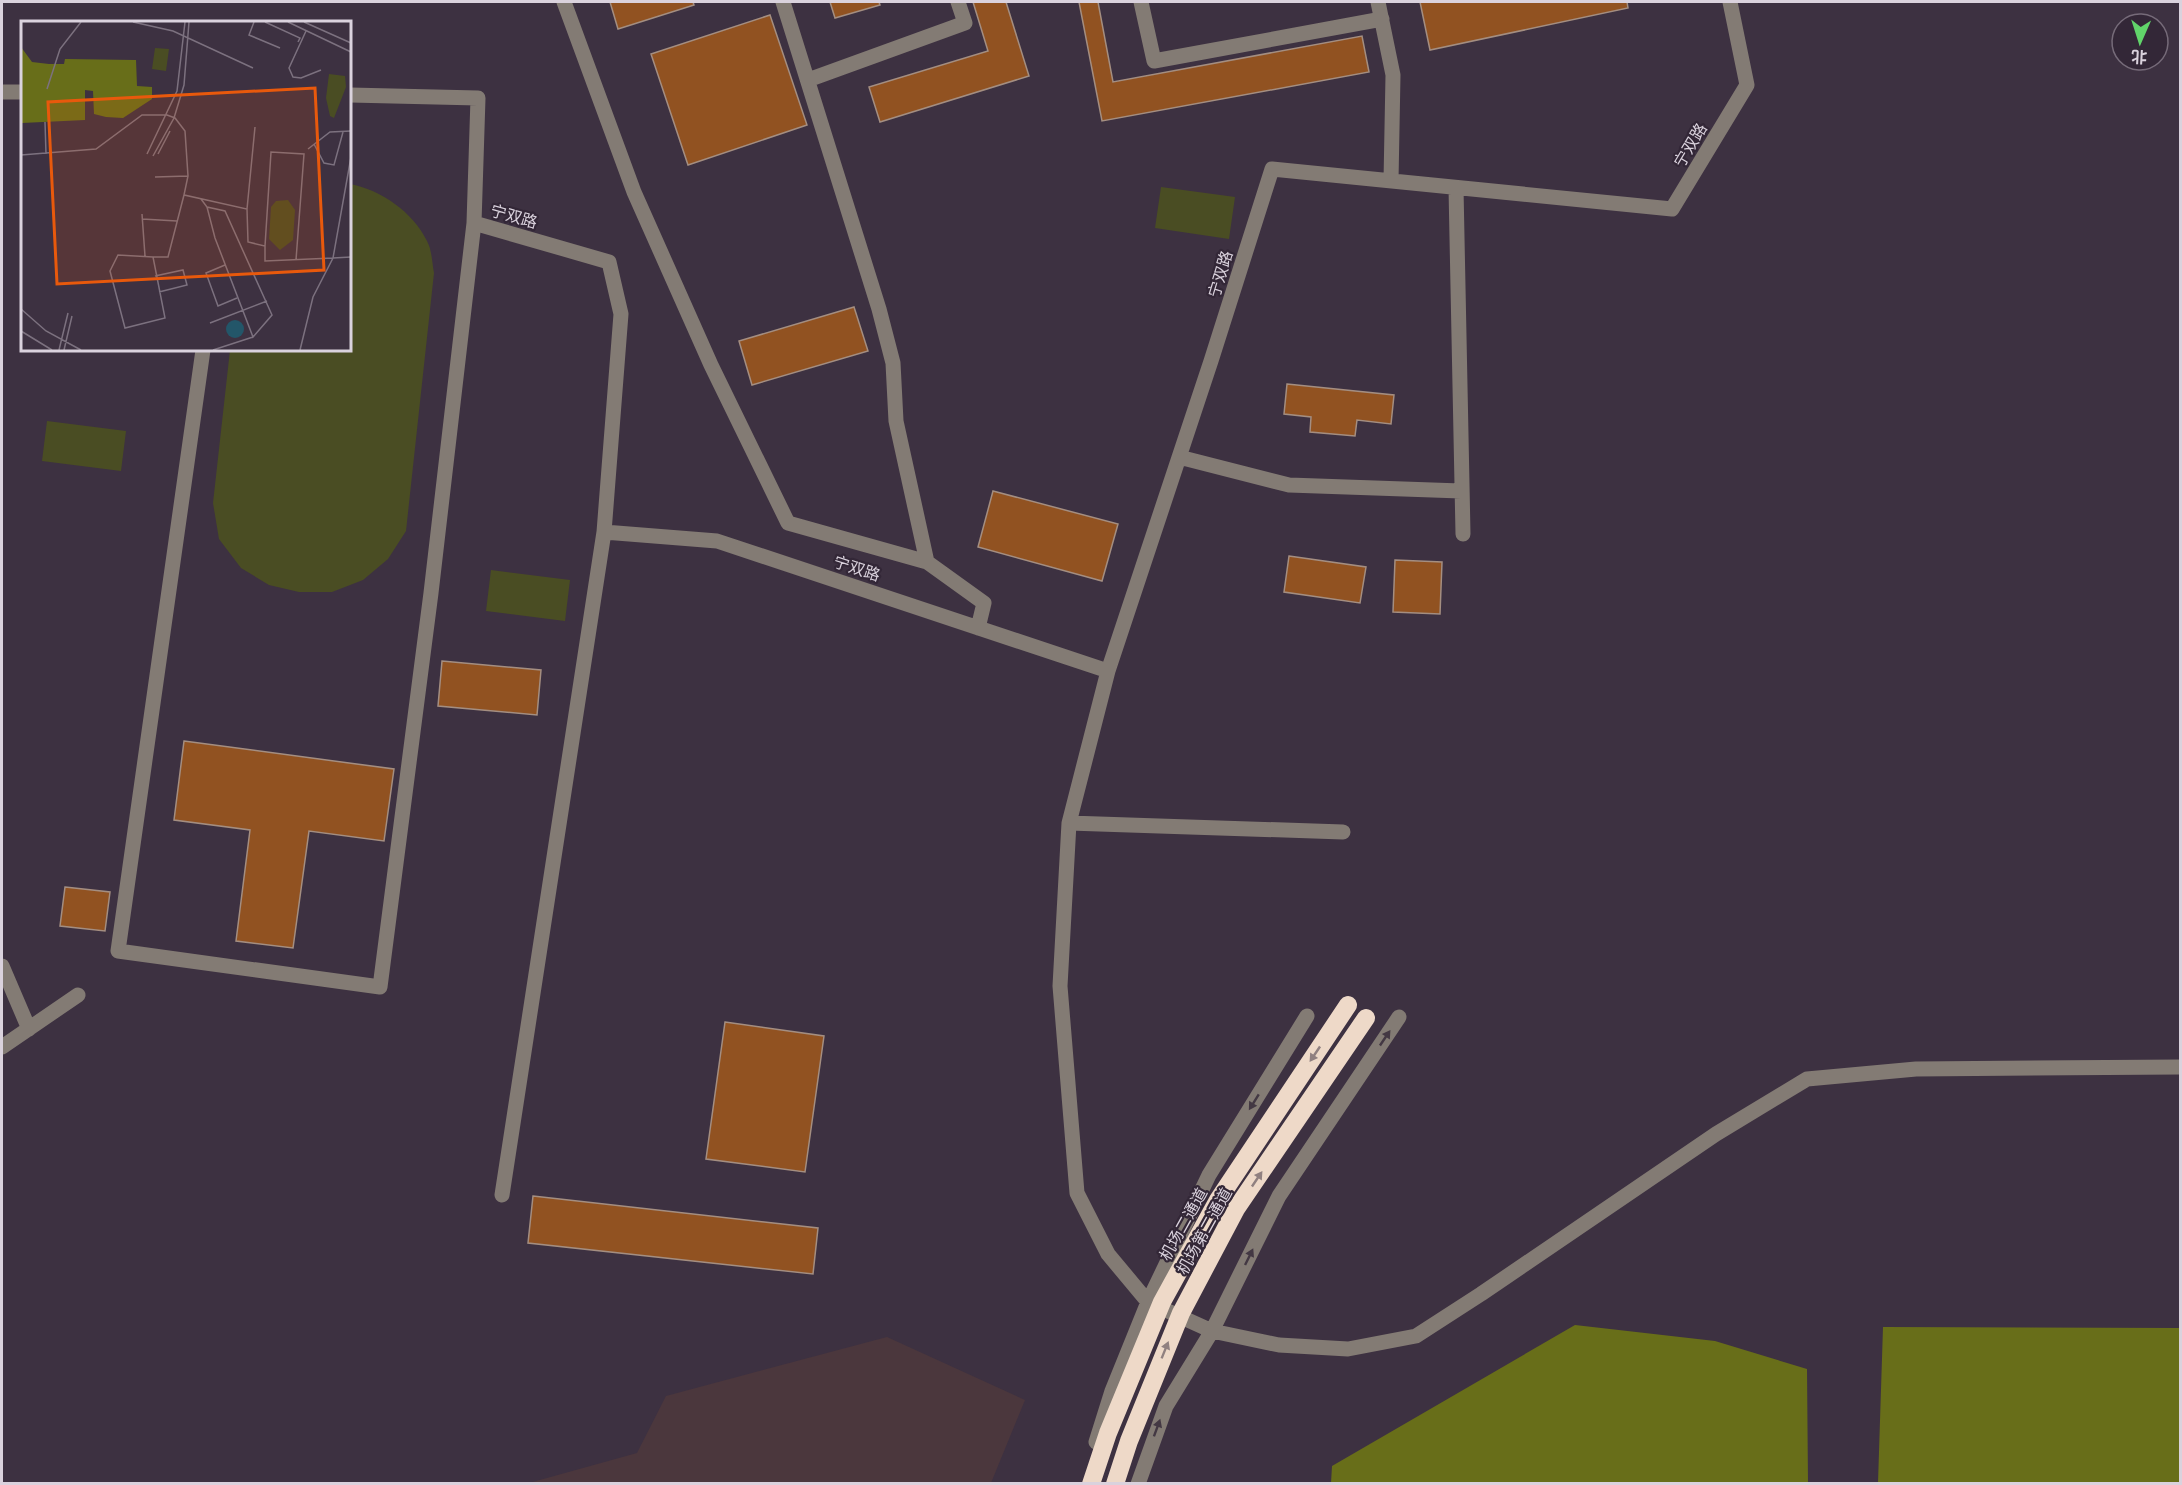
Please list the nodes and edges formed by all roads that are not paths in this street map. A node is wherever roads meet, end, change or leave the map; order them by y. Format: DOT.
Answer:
graph roads {
  1 [pos="564,2"];
  2 [pos="783,2"];
  3 [pos="958,2"];
  4 [pos="1141,2"];
  5 [pos="1378,2"];
  6 [pos="1731,2"];
  7 [pos="1382,19"];
  8 [pos="808,80"];
  9 [pos="2,92"];
  10 [pos="21,92"];
  11 [pos="351,95"];
  12 [pos="1390,181"];
  13 [pos="1456,188"];
  14 [pos="474,223"];
  15 [pos="203,351"];
  16 [pos="1179,457"];
  17 [pos="1461,491"];
  18 [pos="604,532"];
  19 [pos="1462,534"];
  20 [pos="927,562"];
  21 [pos="978,628"];
  22 [pos="1108,671"];
  23 [pos="1069,823"];
  24 [pos="1343,832"];
  25 [pos="2,966"];
  26 [pos="78,995"];
  27 [pos="1348,1005"];
  28 [pos="1307,1016"];
  29 [pos="1399,1017"];
  30 [pos="1366,1018"];
  31 [pos="29,1029"];
  32 [pos="2,1047"];
  33 [pos="2181,1067"];
  34 [pos="502,1195"];
  35 [pos="1148,1302"];
  36 [pos="1212,1331"];
  37 [pos="1084,1484"];
  38 [pos="1091,1484"];
  39 [pos="1115,1484"];
  40 [pos="1138,1484"];
  1 -- 20 [label="street"];
  2 -- 8 [label="street"];
  3 -- 8 [label="street"];
  4 -- 7 [label="street"];
  5 -- 7 [label="street"];
  6 -- 13 [label="street, 宁双路"];
  7 -- 12 [label="street"];
  8 -- 20 [label="street"];
  9 -- 10 [label="street"];
  11 -- 14 [label="street, 宁双路"];
  12 -- 13 [label="street, 宁双路"];
  12 -- 16 [label="street, 宁双路"];
  13 -- 17 [label="street"];
  14 -- 15 [label="street"];
  14 -- 18 [label="street, 宁双路"];
  16 -- 17 [label="street"];
  16 -- 22 [label="street, 宁双路"];
  17 -- 19 [label="street"];
  18 -- 21 [label="street, 宁双路"];
  18 -- 34 [label="street"];
  20 -- 21 [label="street"];
  21 -- 22 [label="street, 宁双路"];
  22 -- 23 [label="street"];
  23 -- 24 [label="street"];
  23 -- 35 [label="street"];
  25 -- 31 [label="street"];
  26 -- 31 [label="street"];
  27 -- 38 [label="highway, 机场二通道, one-way, bridge"];
  28 -- 35 [label="street, one-way"];
  36 -- 29 [label="street, one-way"];
  39 -- 30 [label="highway, 机场第二通道, one-way, bridge"];
  31 -- 32 [label="street"];
  33 -- 36 [label="street"];
  35 -- 36 [label="street"];
  35 -- 37 [label="street"];
  40 -- 36 [label="street, one-way"];
}
